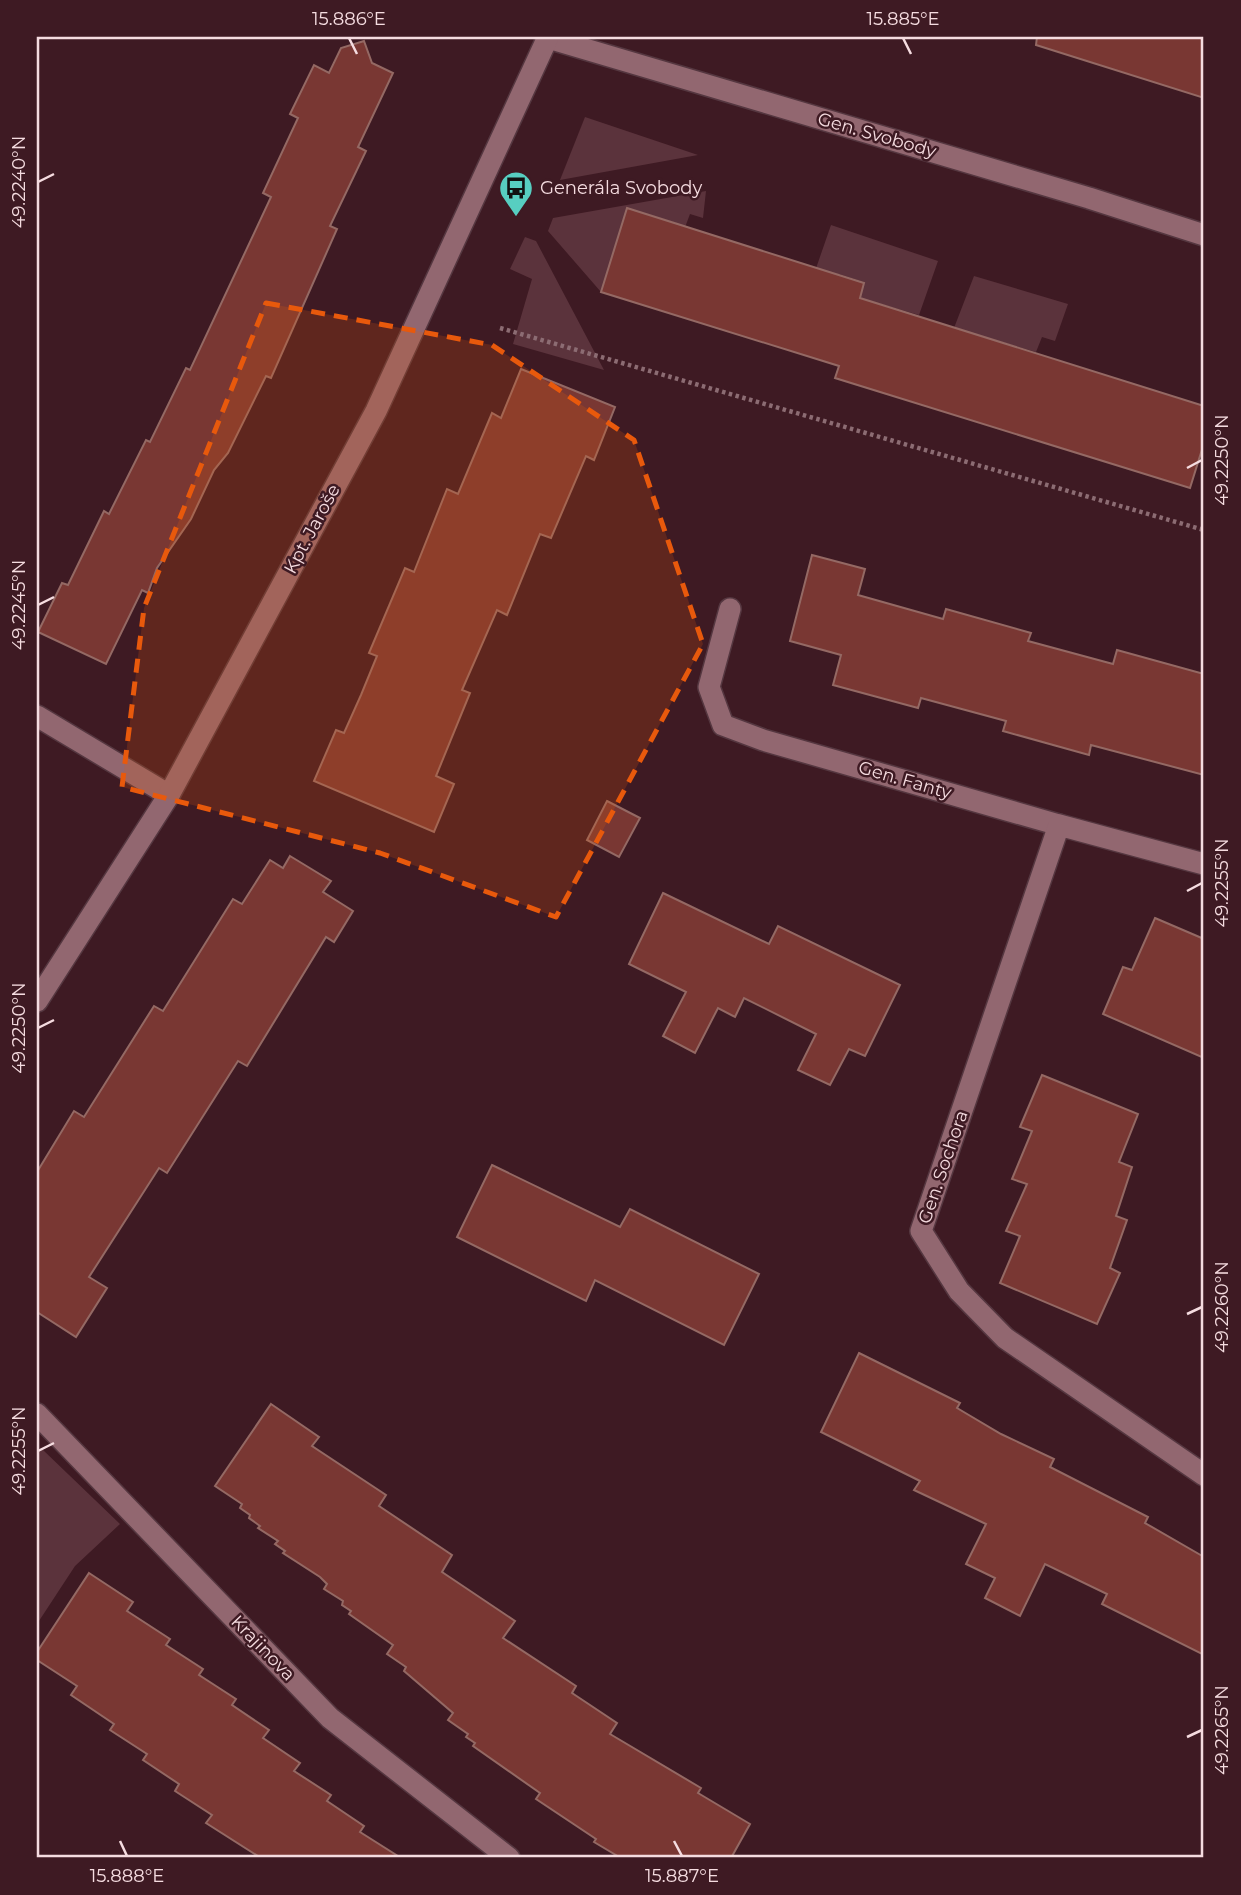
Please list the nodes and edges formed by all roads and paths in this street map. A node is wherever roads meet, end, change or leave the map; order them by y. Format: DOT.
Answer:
graph roads {
  1 [pos="548,37"];
  2 [pos="1204,235"];
  3 [pos="500,328"];
  4 [pos="1204,530"];
  5 [pos="730,610"];
  6 [pos="37,716"];
  7 [pos="169,795"];
  8 [pos="1059,825"];
  9 [pos="1204,864"];
  10 [pos="37,1001"];
  11 [pos="37,1414"];
  12 [pos="1204,1475"];
  13 [pos="509,1858"];
  1 -- 2 [label="street, Gen. Svobody"];
  1 -- 7 [label="street, Kpt. Jaroše"];
  3 -- 4 [label="path"];
  5 -- 8 [label="street, Gen. Fanty"];
  6 -- 7 [label="street"];
  7 -- 10 [label="street, Kpt. Jaroše"];
  8 -- 9 [label="street, Gen. Fanty"];
  8 -- 12 [label="street, Gen. Sochora"];
  11 -- 13 [label="street, Krajinova"];
}
